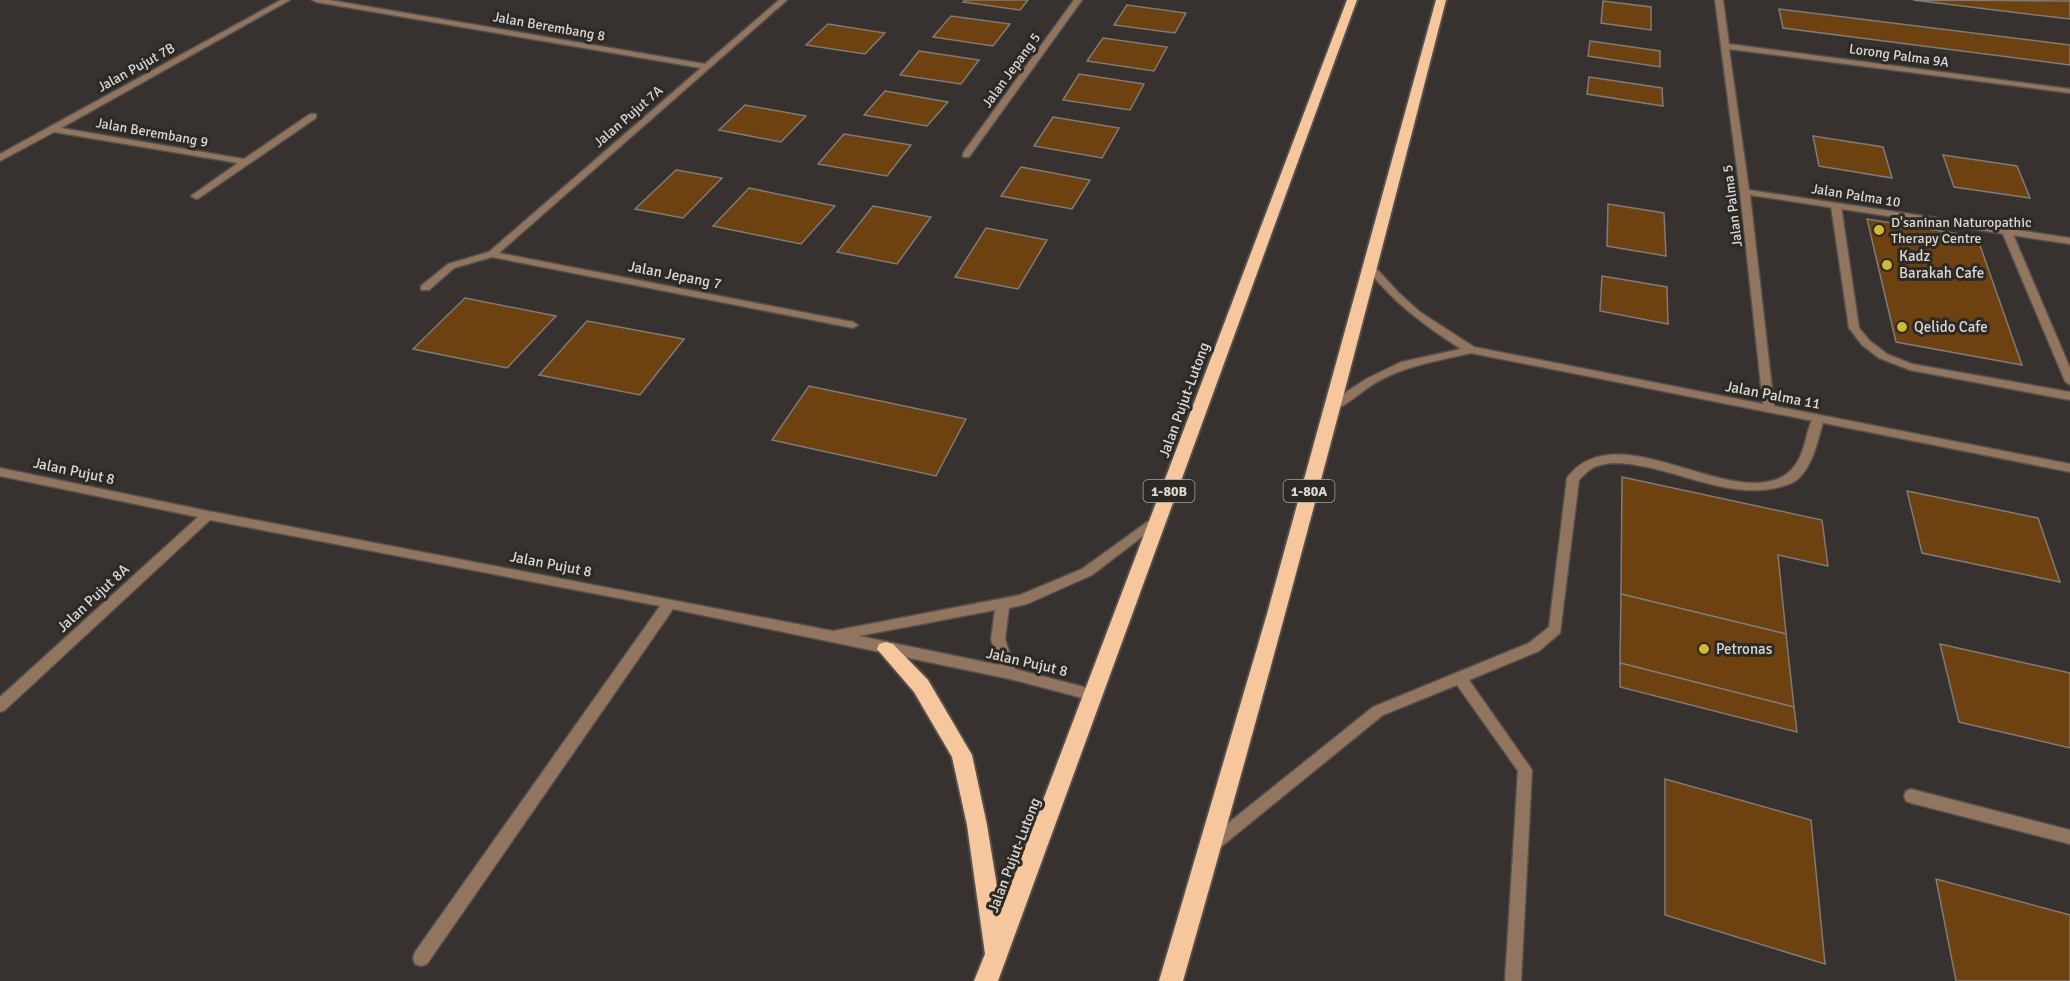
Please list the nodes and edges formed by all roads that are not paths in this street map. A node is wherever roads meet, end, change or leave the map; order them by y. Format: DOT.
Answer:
graph roads {
  1 [pos="285,0"];
  2 [pos="316,0"];
  3 [pos="783,0"];
  4 [pos="1078,0"];
  5 [pos="1352,0"];
  6 [pos="1441,0"];
  7 [pos="1719,0"];
  8 [pos="1725,45"];
  9 [pos="706,66"];
  10 [pos="2070,91"];
  11 [pos="313,116"];
  12 [pos="52,129"];
  13 [pos="966,155"];
  14 [pos="0,158"];
  15 [pos="247,162"];
  16 [pos="1745,192"];
  17 [pos="196,196"];
  18 [pos="1836,206"];
  19 [pos="2007,231"];
  20 [pos="2070,241"];
  21 [pos="492,254"];
  22 [pos="1371,268"];
  23 [pos="425,288"];
  24 [pos="853,325"];
  25 [pos="1471,350"];
  26 [pos="2070,381"];
  27 [pos="2070,396"];
  28 [pos="1332,407"];
  29 [pos="1769,410"];
  30 [pos="1818,419"];
  31 [pos="2070,468"];
  32 [pos="0,472"];
  33 [pos="208,515"];
  34 [pos="1159,520"];
  35 [pos="670,603"];
  36 [pos="1003,604"];
  37 [pos="829,636"];
  38 [pos="886,649"];
  39 [pos="1010,673"];
  40 [pos="1458,677"];
  41 [pos="1094,695"];
  42 [pos="0,706"];
  43 [pos="1911,796"];
  44 [pos="2070,837"];
  45 [pos="1212,845"];
  46 [pos="996,954"];
  47 [pos="421,958"];
  48 [pos="986,981"];
  49 [pos="1171,981"];
  50 [pos="1514,981"];
  1 -- 12 [label="street, Jalan Pujut 7B"];
  2 -- 9 [label="street, Jalan Berembang 8"];
  3 -- 9 [label="street, Jalan Pujut 7A"];
  4 -- 13 [label="street, Jalan Jepang 5"];
  5 -- 34 [label="highway, Jalan Pujut-Lutong / 1-80B"];
  6 -- 22 [label="highway, 1-80A"];
  7 -- 8 [label="street, Jalan Palma 5"];
  8 -- 10 [label="street, Lorong Palma 9A"];
  8 -- 16 [label="street, Jalan Palma 5"];
  9 -- 21 [label="street, Jalan Pujut 7A"];
  11 -- 15 [label="street"];
  12 -- 14 [label="street, Jalan Pujut 7B"];
  12 -- 15 [label="street, Jalan Berembang 9"];
  15 -- 17 [label="street"];
  16 -- 18 [label="street, Jalan Palma 10"];
  16 -- 29 [label="street, Jalan Palma 5"];
  18 -- 19 [label="street, Jalan Palma 10"];
  18 -- 27 [label="street"];
  19 -- 20 [label="street, Jalan Palma 10"];
  19 -- 26 [label="street"];
  21 -- 23 [label="street"];
  21 -- 24 [label="street, Jalan Jepang 7"];
  22 -- 25 [label="street"];
  22 -- 28 [label="highway, 1-80A"];
  25 -- 28 [label="street"];
  25 -- 29 [label="street, Jalan Palma 11"];
  28 -- 45 [label="highway, 1-80A"];
  29 -- 30 [label="street, Jalan Palma 11"];
  30 -- 31 [label="street, Jalan Palma 11"];
  30 -- 40 [label="street"];
  32 -- 33 [label="street, Jalan Pujut 8"];
  33 -- 35 [label="street, Jalan Pujut 8"];
  33 -- 42 [label="street, Jalan Pujut 8A"];
  34 -- 36 [label="street"];
  34 -- 41 [label="highway, Jalan Pujut-Lutong / 1-80B"];
  35 -- 37 [label="street, Jalan Pujut 8"];
  35 -- 47 [label="street"];
  36 -- 37 [label="street"];
  36 -- 39 [label="street"];
  37 -- 38 [label="street, Jalan Pujut 8"];
  38 -- 39 [label="street, Jalan Pujut 8"];
  38 -- 46 [label="highway"];
  39 -- 41 [label="street, Jalan Pujut 8"];
  40 -- 45 [label="street"];
  40 -- 50 [label="street"];
  41 -- 46 [label="highway, Jalan Pujut-Lutong / 1-80B"];
  43 -- 44 [label="street"];
  45 -- 49 [label="highway, 1-80A"];
  46 -- 48 [label="highway, Jalan Pujut-Lutong / 1-80B"];
}
